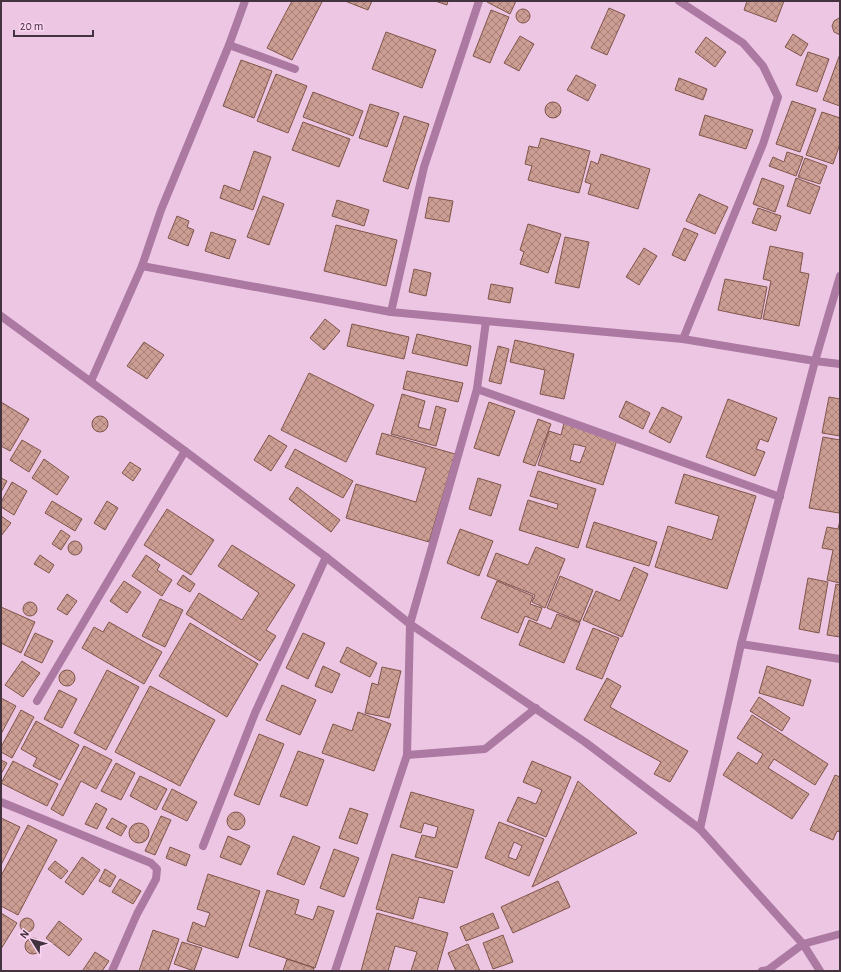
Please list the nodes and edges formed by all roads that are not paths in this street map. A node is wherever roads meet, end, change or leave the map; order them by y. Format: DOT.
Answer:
graph roads {
  1 [pos="244,1"];
  2 [pos="478,1"];
  3 [pos="679,1"];
  4 [pos="229,46"];
  5 [pos="295,69"];
  6 [pos="142,266"];
  7 [pos="840,276"];
  8 [pos="391,312"];
  9 [pos="1,316"];
  10 [pos="486,321"];
  11 [pos="683,338"];
  12 [pos="815,361"];
  13 [pos="840,364"];
  14 [pos="91,381"];
  15 [pos="477,389"];
  16 [pos="185,451"];
  17 [pos="780,497"];
  18 [pos="326,557"];
  19 [pos="410,624"];
  20 [pos="741,644"];
  21 [pos="840,659"];
  22 [pos="37,702"];
  23 [pos="536,708"];
  24 [pos="408,755"];
  25 [pos="1,802"];
  26 [pos="700,829"];
  27 [pos="203,846"];
  28 [pos="840,934"];
  29 [pos="803,944"];
  30 [pos="112,971"];
  31 [pos="335,971"];
  32 [pos="762,971"];
  33 [pos="820,971"];
  1 -- 4 [label="street"];
  2 -- 8 [label="street"];
  3 -- 11 [label="street"];
  4 -- 5 [label="street"];
  4 -- 6 [label="street"];
  6 -- 8 [label="street"];
  6 -- 14 [label="street"];
  7 -- 12 [label="street"];
  8 -- 10 [label="street"];
  9 -- 14 [label="street"];
  10 -- 11 [label="street"];
  10 -- 15 [label="street"];
  11 -- 12 [label="street"];
  12 -- 13 [label="street"];
  12 -- 17 [label="street"];
  14 -- 16 [label="street"];
  15 -- 17 [label="street"];
  15 -- 19 [label="street"];
  16 -- 18 [label="street"];
  16 -- 22 [label="street"];
  17 -- 20 [label="street"];
  18 -- 19 [label="street"];
  18 -- 27 [label="street"];
  19 -- 23 [label="street"];
  19 -- 24 [label="street"];
  20 -- 21 [label="street"];
  20 -- 26 [label="street"];
  23 -- 24 [label="street"];
  23 -- 26 [label="street"];
  24 -- 31 [label="street"];
  25 -- 30 [label="street"];
  26 -- 29 [label="street"];
  28 -- 29 [label="street"];
  29 -- 32 [label="street"];
  29 -- 33 [label="street"];
}
